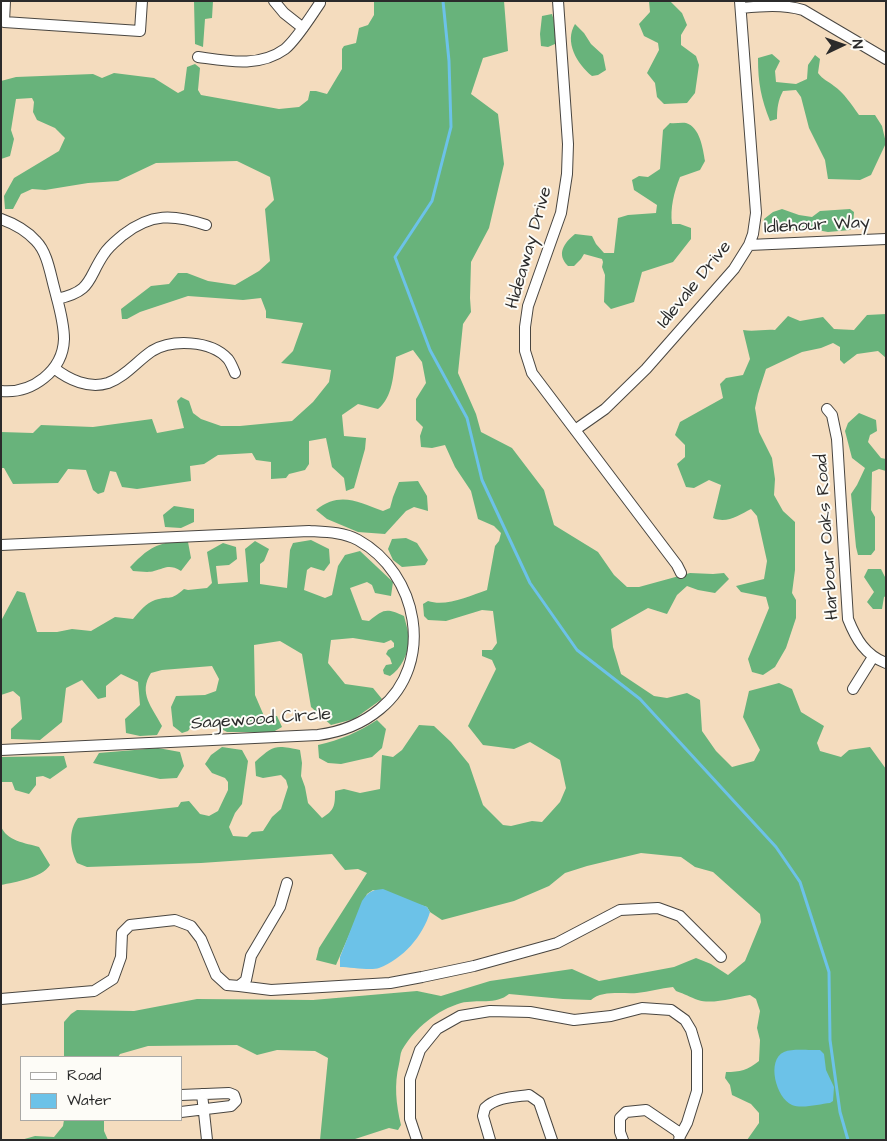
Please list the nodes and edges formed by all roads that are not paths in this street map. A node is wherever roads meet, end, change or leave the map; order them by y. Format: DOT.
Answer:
graph roads {
  1 [pos="5,1"];
  2 [pos="142,1"];
  3 [pos="274,1"];
  4 [pos="558,1"];
  5 [pos="320,2"];
  6 [pos="741,5"];
  7 [pos="303,28"];
  8 [pos="198,58"];
  9 [pos="886,59"];
  10 [pos="1,219"];
  11 [pos="206,225"];
  12 [pos="886,238"];
  13 [pos="749,245"];
  14 [pos="57,299"];
  15 [pos="54,368"];
  16 [pos="235,373"];
  17 [pos="1,391"];
  18 [pos="828,409"];
  19 [pos="575,430"];
  20 [pos="1,546"];
  21 [pos="681,573"];
  22 [pos="873,657"];
  23 [pos="886,663"];
  24 [pos="853,689"];
  25 [pos="1,750"];
  26 [pos="287,883"];
  27 [pos="721,957"];
  28 [pos="240,986"];
  29 [pos="1,999"];
  30 [pos="202,1094"];
  31 [pos="182,1095"];
  32 [pos="203,1110"];
  33 [pos="182,1112"];
  34 [pos="679,1138"];
  35 [pos="207,1140"];
  36 [pos="417,1140"];
  37 [pos="490,1140"];
  38 [pos="552,1140"];
  39 [pos="623,1140"];
  1 -- 2 [label="street"];
  3 -- 7 [label="street"];
  4 -- 19 [label="street, Hideaway Drive"];
  5 -- 7 [label="street"];
  6 -- 9 [label="street"];
  6 -- 13 [label="street, Idlevale Drive"];
  7 -- 8 [label="street"];
  10 -- 14 [label="street"];
  11 -- 14 [label="street"];
  12 -- 13 [label="street, Idlehour Way"];
  13 -- 19 [label="street, Idlevale Drive"];
  14 -- 15 [label="street"];
  15 -- 16 [label="street"];
  15 -- 17 [label="street"];
  18 -- 22 [label="street, Harbour Oaks Road"];
  19 -- 21 [label="street, Hideaway Drive"];
  20 -- 25 [label="street, Sagewood Circle"];
  22 -- 23 [label="street, Harbour Oaks Road"];
  22 -- 24 [label="street"];
  26 -- 28 [label="street"];
  27 -- 28 [label="street"];
  28 -- 29 [label="street"];
  30 -- 31 [label="street"];
  30 -- 32 [label="street"];
  30 -- 32 [label="street"];
  32 -- 33 [label="street"];
  32 -- 35 [label="street"];
  34 -- 36 [label="street"];
  34 -- 39 [label="street"];
  37 -- 38 [label="street"];
}
